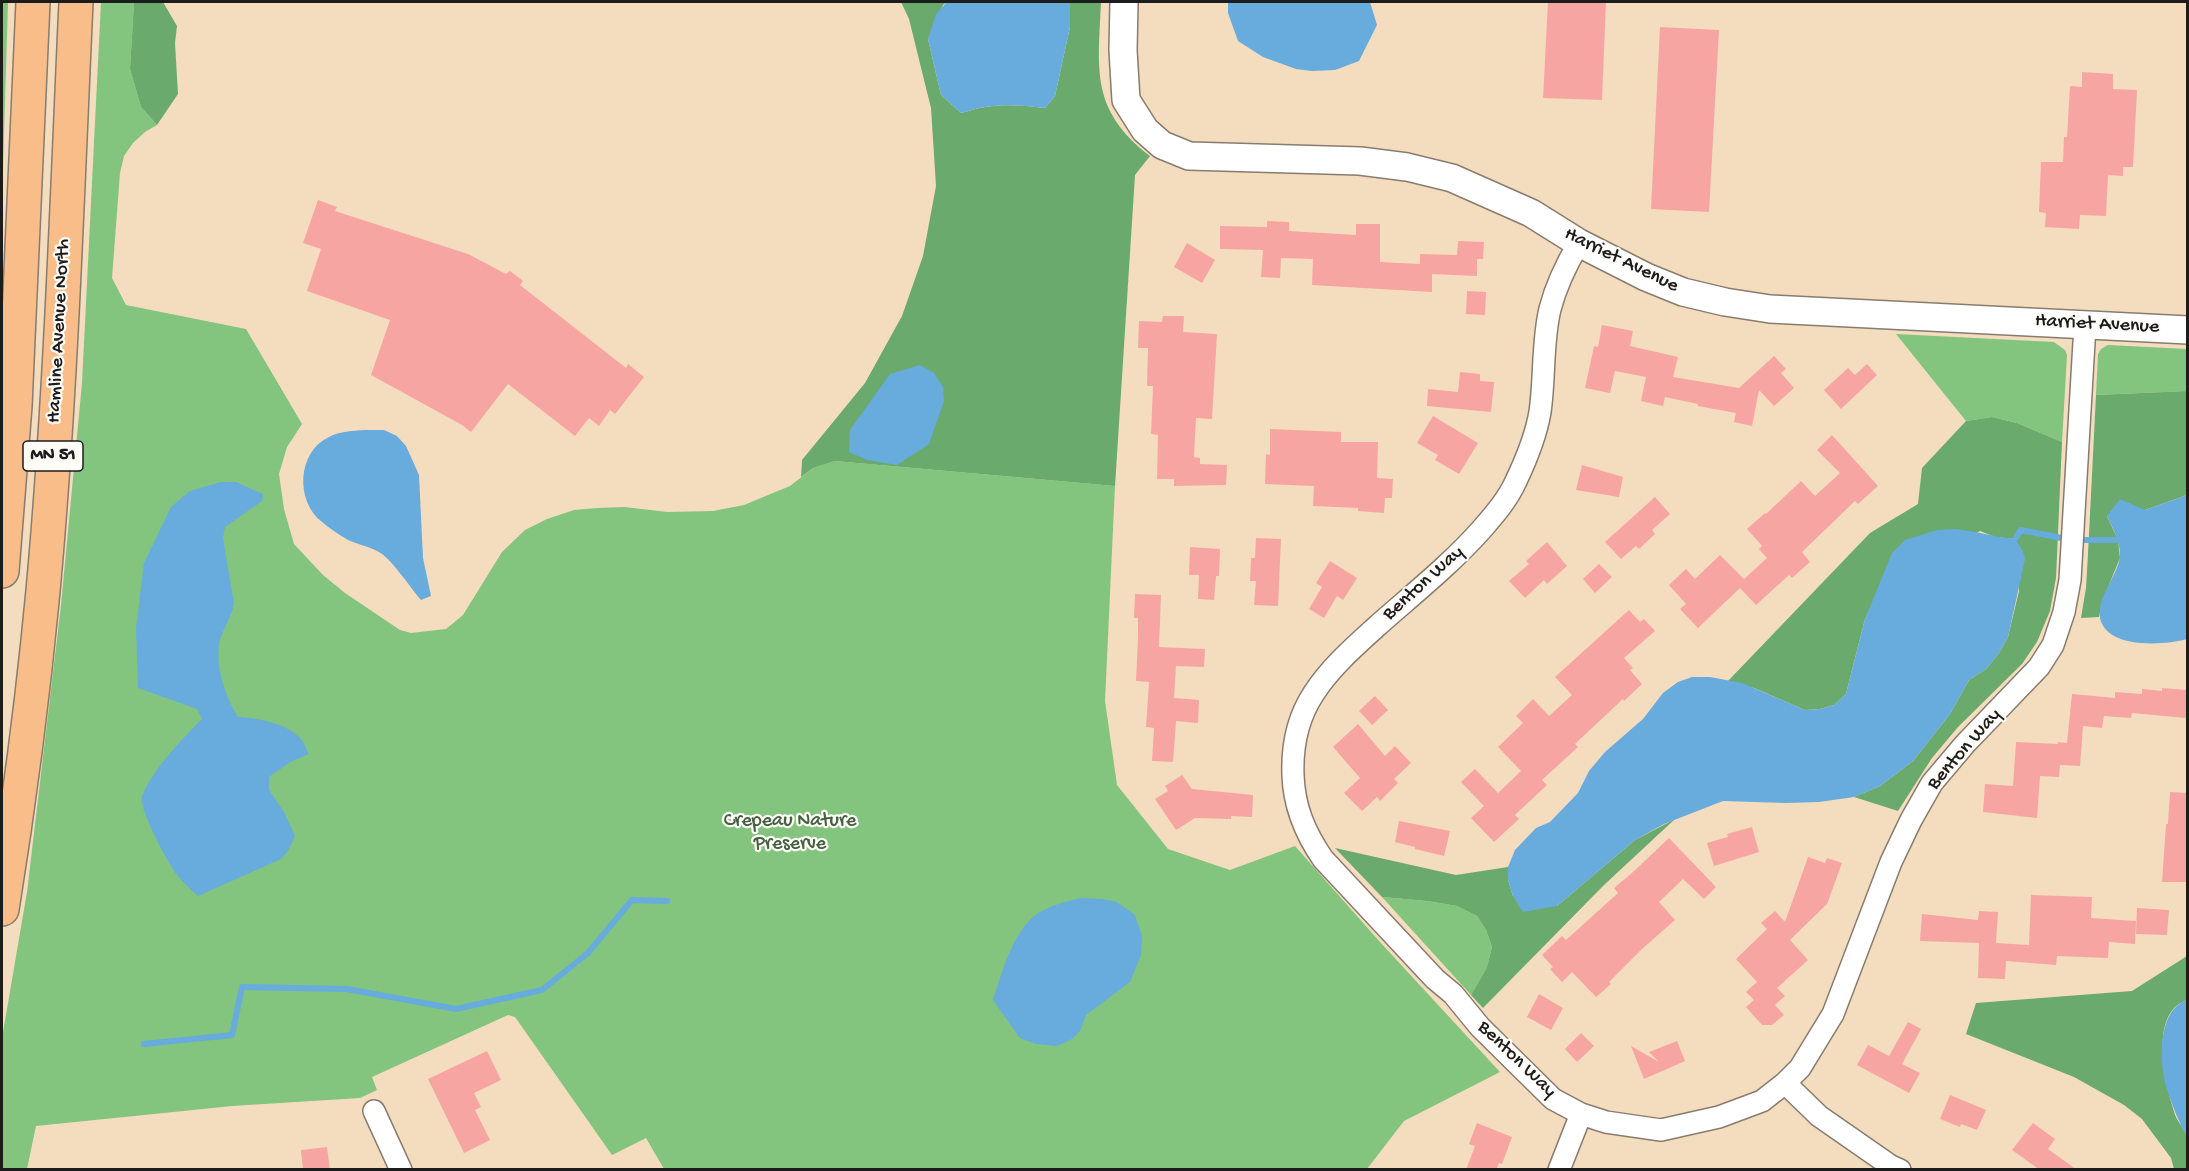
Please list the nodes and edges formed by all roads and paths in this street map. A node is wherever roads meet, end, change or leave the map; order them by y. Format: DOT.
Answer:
graph roads {
  1 [pos="33,2"];
  2 [pos="76,2"];
  3 [pos="1124,2"];
  4 [pos="1579,243"];
  5 [pos="2085,325"];
  6 [pos="2187,330"];
  7 [pos="2,571"];
  8 [pos="2,909"];
  9 [pos="1785,1083"];
  10 [pos="374,1111"];
  11 [pos="1581,1114"];
  12 [pos="401,1170"];
  13 [pos="1559,1170"];
  14 [pos="1900,1170"];
  1 -- 7 [label="highway, Hamline Avenue North / MN 51"];
  2 -- 8 [label="highway, Hamline Avenue North / MN 51"];
  3 -- 4 [label="street, Harriet Avenue"];
  4 -- 5 [label="street, Harriet Avenue"];
  4 -- 11 [label="street, Benton Way"];
  5 -- 6 [label="street, Harriet Avenue"];
  5 -- 9 [label="street, Benton Way"];
  9 -- 11 [label="street, Benton Way"];
  9 -- 14 [label="street"];
  10 -- 12 [label="street"];
  11 -- 13 [label="street"];
}
